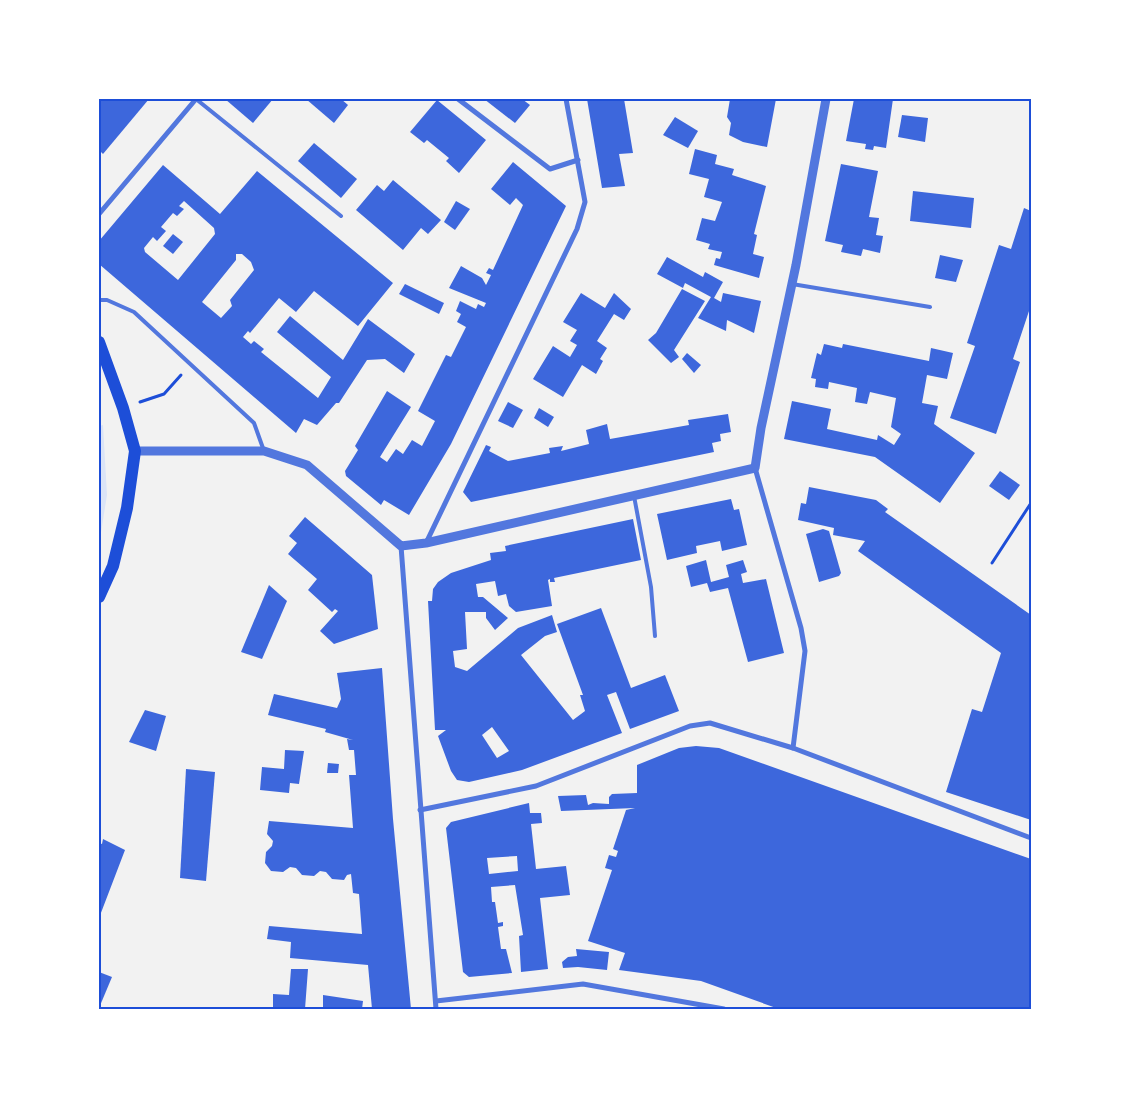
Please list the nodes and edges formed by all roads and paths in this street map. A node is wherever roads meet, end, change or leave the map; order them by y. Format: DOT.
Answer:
graph roads {
  1 [pos="196,99"];
  2 [pos="458,99"];
  3 [pos="566,99"];
  4 [pos="826,99"];
  5 [pos="578,160"];
  6 [pos="99,214"];
  7 [pos="341,216"];
  8 [pos="792,284"];
  9 [pos="99,300"];
  10 [pos="930,307"];
  11 [pos="99,342"];
  12 [pos="191,364"];
  13 [pos="123,408"];
  14 [pos="264,450"];
  15 [pos="135,451"];
  16 [pos="755,468"];
  17 [pos="634,496"];
  18 [pos="1031,503"];
  19 [pos="426,543"];
  20 [pos="401,546"];
  21 [pos="992,563"];
  22 [pos="99,597"];
  23 [pos="655,636"];
  24 [pos="793,748"];
  25 [pos="420,810"];
  26 [pos="1031,838"];
  27 [pos="436,1002"];
  28 [pos="436,1009"];
  29 [pos="724,1009"];
  1 -- 6 [label="street"];
  1 -- 7 [label="lane"];
  2 -- 5 [label="street"];
  3 -- 5 [label="street"];
  4 -- 8 [label="street"];
  5 -- 19 [label="street"];
  8 -- 10 [label="lane"];
  8 -- 16 [label="street"];
  9 -- 12 [label="lane"];
  11 -- 13 [label="main road"];
  12 -- 13 [label="path"];
  12 -- 14 [label="lane"];
  13 -- 15 [label="main road"];
  14 -- 15 [label="street"];
  14 -- 20 [label="street"];
  15 -- 22 [label="main road"];
  16 -- 17 [label="street"];
  16 -- 24 [label="street"];
  17 -- 19 [label="street"];
  17 -- 23 [label="lane"];
  18 -- 21 [label="path"];
  19 -- 20 [label="street"];
  20 -- 25 [label="street"];
  24 -- 25 [label="street"];
  24 -- 26 [label="street"];
  25 -- 27 [label="street"];
  27 -- 28 [label="street"];
  27 -- 29 [label="street"];
}
